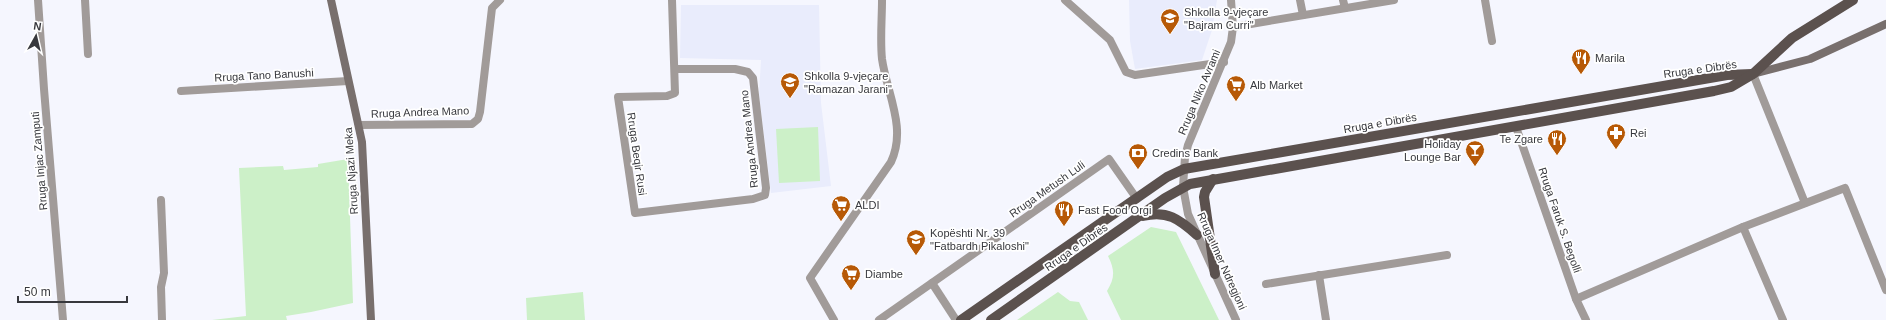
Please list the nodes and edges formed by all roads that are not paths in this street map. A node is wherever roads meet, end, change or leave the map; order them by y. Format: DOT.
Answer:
graph roads {
  1 [pos="38,0"];
  2 [pos="85,0"];
  3 [pos="331,0"];
  4 [pos="500,0"];
  5 [pos="672,0"];
  6 [pos="882,0"];
  7 [pos="1065,0"];
  8 [pos="1231,0"];
  9 [pos="1300,0"];
  10 [pos="1394,0"];
  11 [pos="1485,0"];
  12 [pos="1853,0"];
  13 [pos="1344,4"];
  14 [pos="1303,15"];
  15 [pos="1886,24"];
  16 [pos="1233,27"];
  17 [pos="1492,41"];
  18 [pos="88,54"];
  19 [pos="1224,62"];
  20 [pos="675,69"];
  21 [pos="1753,74"];
  22 [pos="348,81"];
  23 [pos="181,91"];
  24 [pos="359,125"];
  25 [pos="1516,127"];
  26 [pos="1184,169"];
  27 [pos="1213,179"];
  28 [pos="1183,187"];
  29 [pos="1137,198"];
  30 [pos="161,200"];
  31 [pos="1805,203"];
  32 [pos="635,213"];
  33 [pos="1141,216"];
  34 [pos="1743,227"];
  35 [pos="1197,235"];
  36 [pos="1447,255"];
  37 [pos="1214,274"];
  38 [pos="1319,275"];
  39 [pos="932,283"];
  40 [pos="1266,284"];
  41 [pos="1886,290"];
  42 [pos="1576,298"];
  43 [pos="63,320"];
  44 [pos="162,320"];
  45 [pos="371,320"];
  46 [pos="834,320"];
  47 [pos="879,320"];
  48 [pos="956,320"];
  49 [pos="961,320"];
  50 [pos="991,320"];
  51 [pos="1236,320"];
  52 [pos="1326,320"];
  53 [pos="1586,320"];
  54 [pos="1783,320"];
  1 -- 43 [label="street, Rruga Injac Zamputi"];
  2 -- 18 [label="street"];
  3 -- 22 [label="main road, Rruga Njazi Meka"];
  4 -- 24 [label="street, Rruga Andrea Mano"];
  5 -- 20 [label="street"];
  6 -- 46 [label="street"];
  7 -- 19 [label="street"];
  8 -- 16 [label="street, Rruga Niko Avrami"];
  9 -- 14 [label="street"];
  10 -- 13 [label="street"];
  11 -- 17 [label="street"];
  12 -- 21 [label="main road"];
  13 -- 14 [label="street"];
  14 -- 16 [label="street"];
  15 -- 21 [label="main road"];
  16 -- 19 [label="street, Rruga Niko Avrami"];
  19 -- 26 [label="street, Rruga Niko Avrami"];
  20 -- 32 [label="street, Rruga Beqir Rusi"];
  20 -- 32 [label="street, Rruga Andrea Mano"];
  21 -- 25 [label="main road, Rruga e Dibrës"];
  21 -- 26 [label="main road, Rruga e Dibrës"];
  21 -- 31 [label="street"];
  22 -- 23 [label="street, Rruga Tano Banushi"];
  22 -- 24 [label="main road, Rruga Njazi Meka"];
  24 -- 45 [label="main road, Rruga Njazi Meka"];
  25 -- 27 [label="main road, Rruga e Dibrës"];
  25 -- 42 [label="street, Rruga Faruk S. Begolli"];
  26 -- 28 [label="street, Rruga Niko Avrami"];
  26 -- 29 [label="main road, Rruga e Dibrës"];
  27 -- 28 [label="main road, Rruga e Dibrës"];
  27 -- 37 [label="main road"];
  28 -- 33 [label="main road, Rruga e Dibrës"];
  28 -- 35 [label="street, Rruga Imer Ndregjoni"];
  29 -- 39 [label="street, Rruga Metush Luli"];
  29 -- 49 [label="main road, Rruga e Dibrës"];
  30 -- 44 [label="street"];
  31 -- 34 [label="street"];
  31 -- 41 [label="street"];
  33 -- 35 [label="main road"];
  33 -- 50 [label="main road, Rruga e Dibrës"];
  34 -- 42 [label="street"];
  34 -- 54 [label="street"];
  35 -- 37 [label="street, Rruga Imer Ndregjoni"];
  36 -- 38 [label="street"];
  37 -- 51 [label="street, Rruga Imer Ndregjoni"];
  38 -- 40 [label="street"];
  38 -- 52 [label="street"];
  39 -- 47 [label="street, Rruga Metush Luli"];
  39 -- 48 [label="street"];
  42 -- 53 [label="street, Rruga Faruk S. Begolli"];
}
